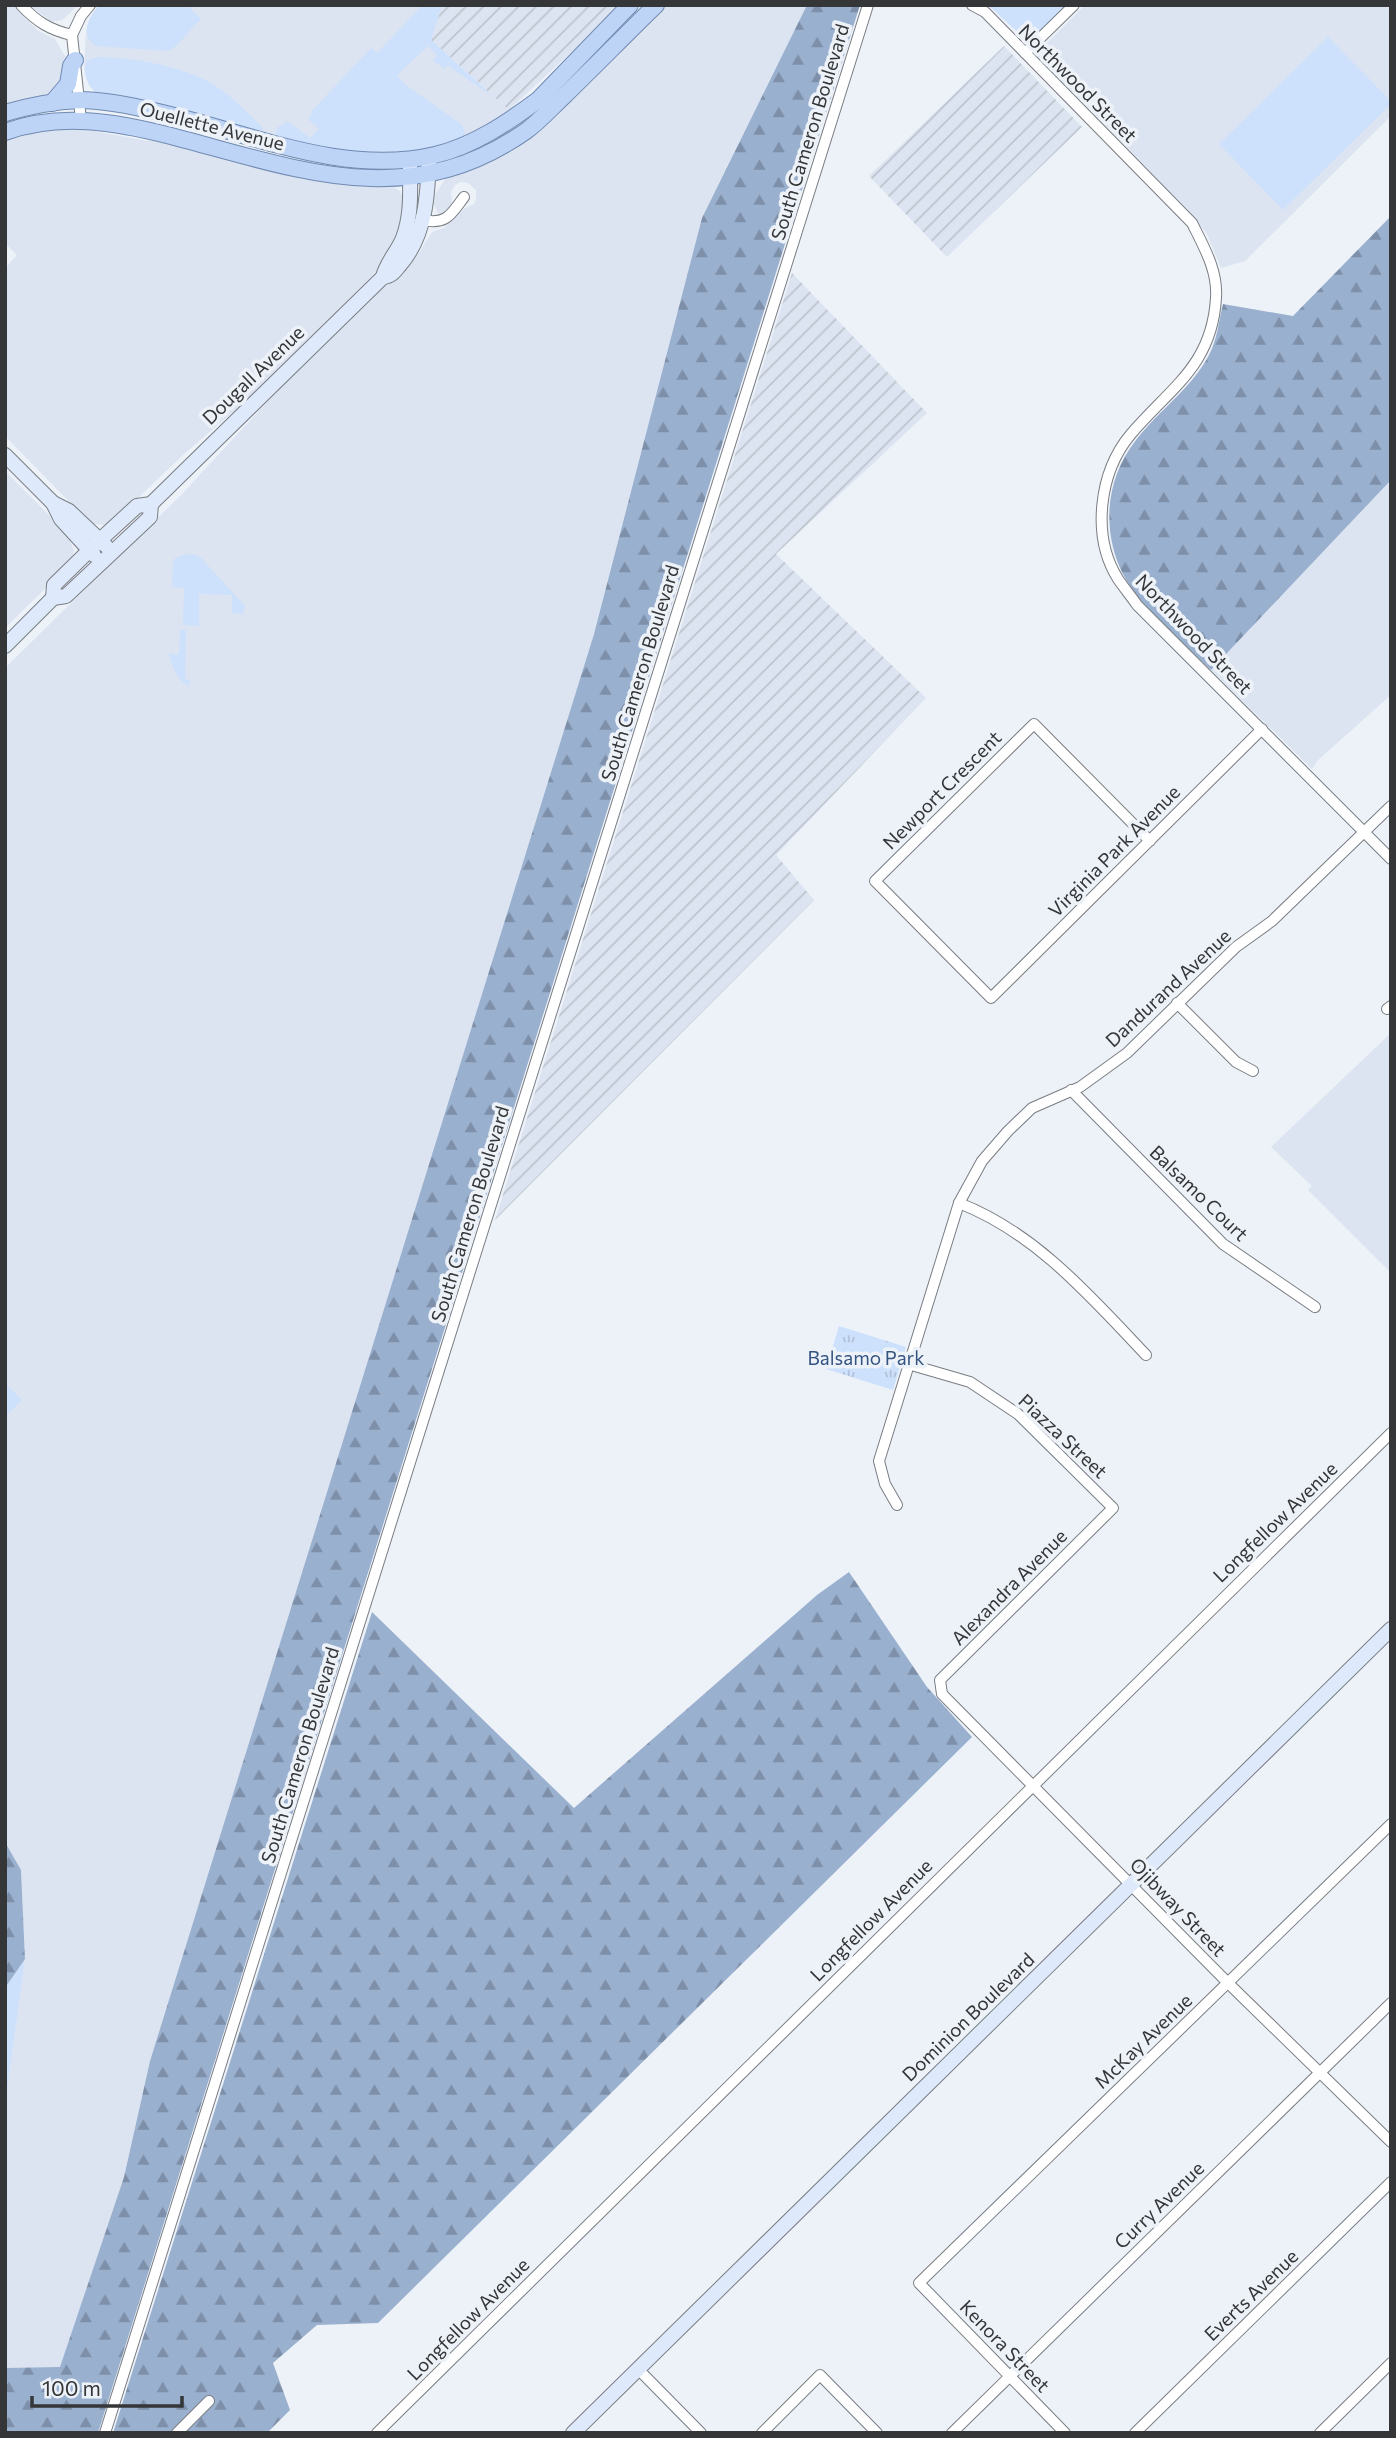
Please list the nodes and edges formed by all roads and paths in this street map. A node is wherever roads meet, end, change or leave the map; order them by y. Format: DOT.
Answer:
graph roads {
  1 [pos="21,5"];
  2 [pos="90,5"];
  3 [pos="630,5"];
  4 [pos="656,5"];
  5 [pos="868,5"];
  6 [pos="972,5"];
  7 [pos="1074,5"];
  8 [pos="72,35"];
  9 [pos="1025,53"];
  10 [pos="75,60"];
  11 [pos="80,100"];
  12 [pos="52,103"];
  13 [pos="5,113"];
  14 [pos="81,120"];
  15 [pos="5,132"];
  16 [pos="429,156"];
  17 [pos="410,159"];
  18 [pos="429,174"];
  19 [pos="410,178"];
  20 [pos="464,197"];
  21 [pos="424,220"];
  22 [pos="383,277"];
  23 [pos="5,455"];
  24 [pos="151,504"];
  25 [pos="95,545"];
  26 [pos="112,552"];
  27 [pos="101,563"];
  28 [pos="53,598"];
  29 [pos="5,646"];
  30 [pos="1262,729"];
  31 [pos="1391,806"];
  32 [pos="1364,832"];
  33 [pos="1150,841"];
  34 [pos="1391,859"];
  35 [pos="991,998"];
  36 [pos="1177,1003"];
  37 [pos="1253,1071"];
  38 [pos="1071,1090"];
  39 [pos="959,1203"];
  40 [pos="1315,1307"];
  41 [pos="1146,1354"];
  42 [pos="908,1364"];
  43 [pos="1391,1433"];
  44 [pos="897,1505"];
  45 [pos="1114,1508"];
  46 [pos="1391,1629"];
  47 [pos="942,1695"];
  48 [pos="1033,1784"];
  49 [pos="1391,1824"];
  50 [pos="1132,1884"];
  51 [pos="1228,1983"];
  52 [pos="1391,2003"];
  53 [pos="1319,2073"];
  54 [pos="1391,2142"];
  55 [pos="1391,2182"];
  56 [pos="919,2283"];
  57 [pos="1391,2363"];
  58 [pos="638,2369"];
  59 [pos="1010,2376"];
  60 [pos="209,2401"];
  61 [pos="105,2433"];
  62 [pos="177,2433"];
  63 [pos="377,2433"];
  64 [pos="573,2433"];
  65 [pos="701,2433"];
  66 [pos="762,2433"];
  67 [pos="877,2433"];
  68 [pos="952,2433"];
  69 [pos="1065,2433"];
  70 [pos="1135,2433"];
  71 [pos="1320,2433"];
  1 -- 8 [label="street"];
  2 -- 8 [label="street"];
  3 -- 16 [label="main road"];
  4 -- 18 [label="main road"];
  5 -- 61 [label="street, South Cameron Boulevard"];
  6 -- 9 [label="street, Northwood Street"];
  7 -- 9 [label="street"];
  8 -- 10 [label="street"];
  9 -- 30 [label="street, Northwood Street"];
  10 -- 11 [label="street"];
  10 -- 12 [label="main road"];
  11 -- 12 [label="main road, Ouellette Avenue"];
  11 -- 14 [label="street"];
  11 -- 17 [label="main road, Ouellette Avenue"];
  12 -- 13 [label="main road, Ouellette Avenue"];
  14 -- 15 [label="main road, Ouellette Avenue"];
  14 -- 19 [label="main road, Ouellette Avenue"];
  16 -- 17 [label="main road"];
  16 -- 18 [label="street, Dougall Avenue"];
  17 -- 19 [label="street, Dougall Avenue"];
  18 -- 19 [label="main road"];
  18 -- 21 [label="street, Dougall Avenue"];
  19 -- 22 [label="street, Dougall Avenue"];
  20 -- 21 [label="street"];
  21 -- 22 [label="street, Dougall Avenue"];
  22 -- 24 [label="street, Dougall Avenue"];
  23 -- 25 [label="street"];
  24 -- 25 [label="street, Dougall Avenue"];
  24 -- 26 [label="street, Dougall Avenue"];
  25 -- 26 [label="street"];
  25 -- 27 [label="street"];
  25 -- 28 [label="street, Dougall Avenue"];
  26 -- 27 [label="street, Dougall Avenue"];
  27 -- 28 [label="street, Dougall Avenue"];
  28 -- 29 [label="street, Dougall Avenue"];
  30 -- 32 [label="street, Northwood Street"];
  30 -- 33 [label="street, Virginia Park Avenue"];
  31 -- 32 [label="street, Dandurand Avenue"];
  32 -- 34 [label="street, Northwood Street"];
  32 -- 36 [label="street, Dandurand Avenue"];
  33 -- 35 [label="street, Virginia Park Avenue"];
  33 -- 35 [label="street, Newport Crescent"];
  36 -- 37 [label="street"];
  36 -- 38 [label="street, Dandurand Avenue"];
  38 -- 39 [label="street, Dandurand Avenue"];
  38 -- 40 [label="street, Balsamo Court"];
  39 -- 41 [label="street"];
  39 -- 42 [label="street, Dandurand Avenue"];
  42 -- 44 [label="street, Dandurand Avenue"];
  42 -- 45 [label="street, Piazza Street"];
  43 -- 48 [label="street, Longfellow Avenue"];
  45 -- 47 [label="street, Alexandra Avenue"];
  46 -- 50 [label="street, Dominion Boulevard"];
  47 -- 48 [label="street, Ojibway Street"];
  48 -- 50 [label="street, Ojibway Street"];
  48 -- 63 [label="street, Longfellow Avenue"];
  49 -- 51 [label="street, McKay Avenue"];
  50 -- 51 [label="street, Ojibway Street"];
  50 -- 58 [label="street, Dominion Boulevard"];
  51 -- 53 [label="street, Ojibway Street"];
  51 -- 56 [label="street, McKay Avenue"];
  52 -- 53 [label="street, Curry Avenue"];
  53 -- 54 [label="street, Ojibway Street"];
  53 -- 59 [label="street, Curry Avenue"];
  55 -- 70 [label="street, Everts Avenue"];
  56 -- 59 [label="street, Kenora Street"];
  57 -- 71 [label="street"];
  58 -- 64 [label="street, Dominion Boulevard"];
  58 -- 65 [label="street"];
  59 -- 68 [label="street, Curry Avenue"];
  59 -- 69 [label="street, Kenora Street"];
  60 -- 62 [label="street"];
  66 -- 67 [label="street"];
}
